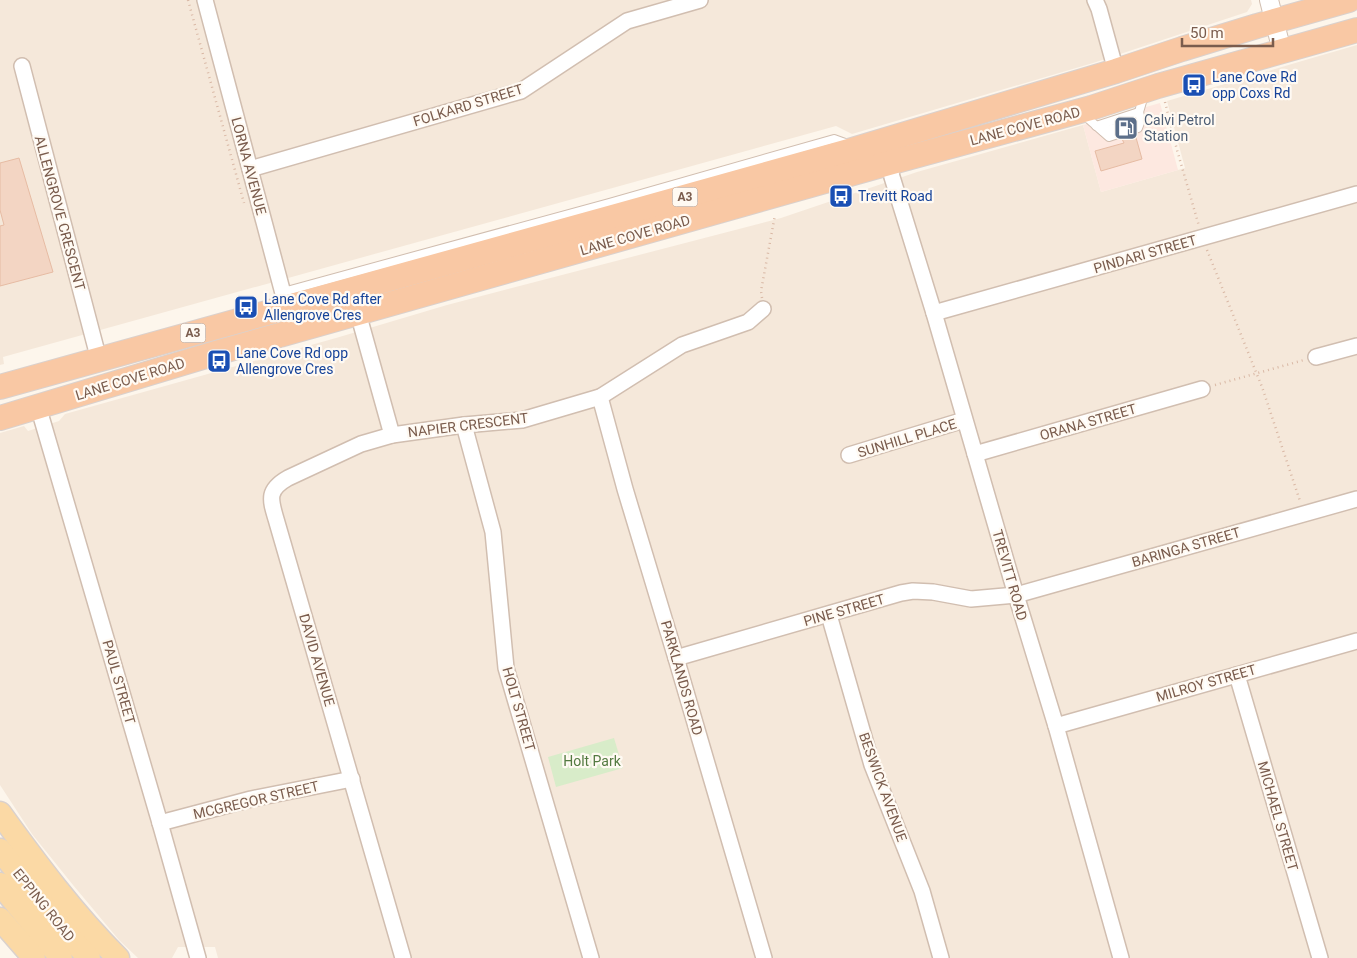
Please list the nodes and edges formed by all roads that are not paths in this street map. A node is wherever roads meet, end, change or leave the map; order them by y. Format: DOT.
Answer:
graph roads {
  1 [pos="205,0"];
  2 [pos="700,0"];
  3 [pos="1095,0"];
  4 [pos="1349,0"];
  5 [pos="1272,11"];
  6 [pos="1357,30"];
  7 [pos="1282,51"];
  8 [pos="22,66"];
  9 [pos="1116,71"];
  10 [pos="1147,105"];
  11 [pos="1093,123"];
  12 [pos="1132,126"];
  13 [pos="1120,130"];
  14 [pos="889,163"];
  15 [pos="250,169"];
  16 [pos="1357,194"];
  17 [pos="285,299"];
  18 [pos="763,309"];
  19 [pos="358,313"];
  20 [pos="934,313"];
  21 [pos="294,332"];
  22 [pos="1357,346"];
  23 [pos="1316,357"];
  24 [pos="99,360"];
  25 [pos="0,387"];
  26 [pos="1202,389"];
  27 [pos="600,397"];
  28 [pos="38,406"];
  29 [pos="0,418"];
  30 [pos="964,420"];
  31 [pos="464,425"];
  32 [pos="392,435"];
  33 [pos="975,454"];
  34 [pos="849,456"];
  35 [pos="1357,499"];
  36 [pos="1016,595"];
  37 [pos="829,615"];
  38 [pos="1357,641"];
  39 [pos="676,658"];
  40 [pos="1237,675"];
  41 [pos="1056,726"];
  42 [pos="352,779"];
  43 [pos="0,813"];
  44 [pos="160,823"];
  45 [pos="0,850"];
  46 [pos="0,884"];
  47 [pos="0,919"];
  48 [pos="34,958"];
  49 [pos="61,958"];
  50 [pos="89,958"];
  51 [pos="118,958"];
  52 [pos="198,958"];
  53 [pos="403,958"];
  54 [pos="591,958"];
  55 [pos="764,958"];
  56 [pos="941,958"];
  57 [pos="1121,958"];
  58 [pos="1320,958"];
  1 -- 15 [label="street, LORNA AVENUE"];
  2 -- 15 [label="street, FOLKARD STREET"];
  3 -- 9 [label="street"];
  4 -- 5 [label="highway, LANE COVE ROAD / A3"];
  5 -- 7 [label="street"];
  5 -- 9 [label="highway, LANE COVE ROAD / A3"];
  6 -- 7 [label="highway, LANE COVE ROAD / A3"];
  7 -- 10 [label="highway, LANE COVE ROAD / A3"];
  8 -- 24 [label="street, ALLENGROVE CRESCENT"];
  9 -- 17 [label="highway, LANE COVE ROAD / A3"];
  10 -- 11 [label="highway, LANE COVE ROAD / A3"];
  10 -- 12 [label="lane"];
  11 -- 13 [label="lane"];
  11 -- 14 [label="highway, LANE COVE ROAD / A3"];
  14 -- 19 [label="highway, LANE COVE ROAD / A3"];
  14 -- 20 [label="street, TREVITT ROAD"];
  15 -- 17 [label="street, LORNA AVENUE"];
  16 -- 20 [label="street, PINDARI STREET"];
  17 -- 21 [label="street, LORNA AVENUE"];
  17 -- 24 [label="highway, LANE COVE ROAD / A3"];
  18 -- 27 [label="street, NAPIER CRESCENT"];
  19 -- 21 [label="highway, LANE COVE ROAD / A3"];
  19 -- 32 [label="street, NAPIER CRESCENT"];
  20 -- 30 [label="street, TREVITT ROAD"];
  21 -- 28 [label="highway, LANE COVE ROAD / A3"];
  22 -- 23 [label="street"];
  24 -- 25 [label="highway, LANE COVE ROAD / A3"];
  26 -- 33 [label="street, ORANA STREET"];
  27 -- 31 [label="street, NAPIER CRESCENT"];
  27 -- 39 [label="street, PARKLANDS ROAD"];
  28 -- 29 [label="highway, LANE COVE ROAD / A3"];
  28 -- 44 [label="street, PAUL STREET"];
  30 -- 33 [label="street, TREVITT ROAD"];
  30 -- 34 [label="street, SUNHILL PLACE"];
  31 -- 32 [label="street, NAPIER CRESCENT"];
  31 -- 54 [label="street, HOLT STREET"];
  32 -- 42 [label="street, DAVID AVENUE"];
  33 -- 36 [label="street, TREVITT ROAD"];
  35 -- 36 [label="street, BARINGA STREET"];
  36 -- 37 [label="street, PINE STREET"];
  36 -- 41 [label="street, TREVITT ROAD"];
  37 -- 39 [label="street, PINE STREET"];
  37 -- 56 [label="street, BESWICK AVENUE"];
  38 -- 40 [label="street, MILROY STREET"];
  39 -- 55 [label="street, PARKLANDS ROAD"];
  40 -- 41 [label="street, MILROY STREET"];
  40 -- 58 [label="street, MICHAEL STREET"];
  41 -- 57 [label="street, TREVITT ROAD"];
  42 -- 44 [label="street, MCGREGOR STREET"];
  42 -- 53 [label="street, DAVID AVENUE"];
  43 -- 51 [label="main road"];
  44 -- 52 [label="street, PAUL STREET"];
  45 -- 50 [label="main road, EPPING ROAD"];
  46 -- 49 [label="main road, EPPING ROAD"];
  47 -- 48 [label="main road"];
}
